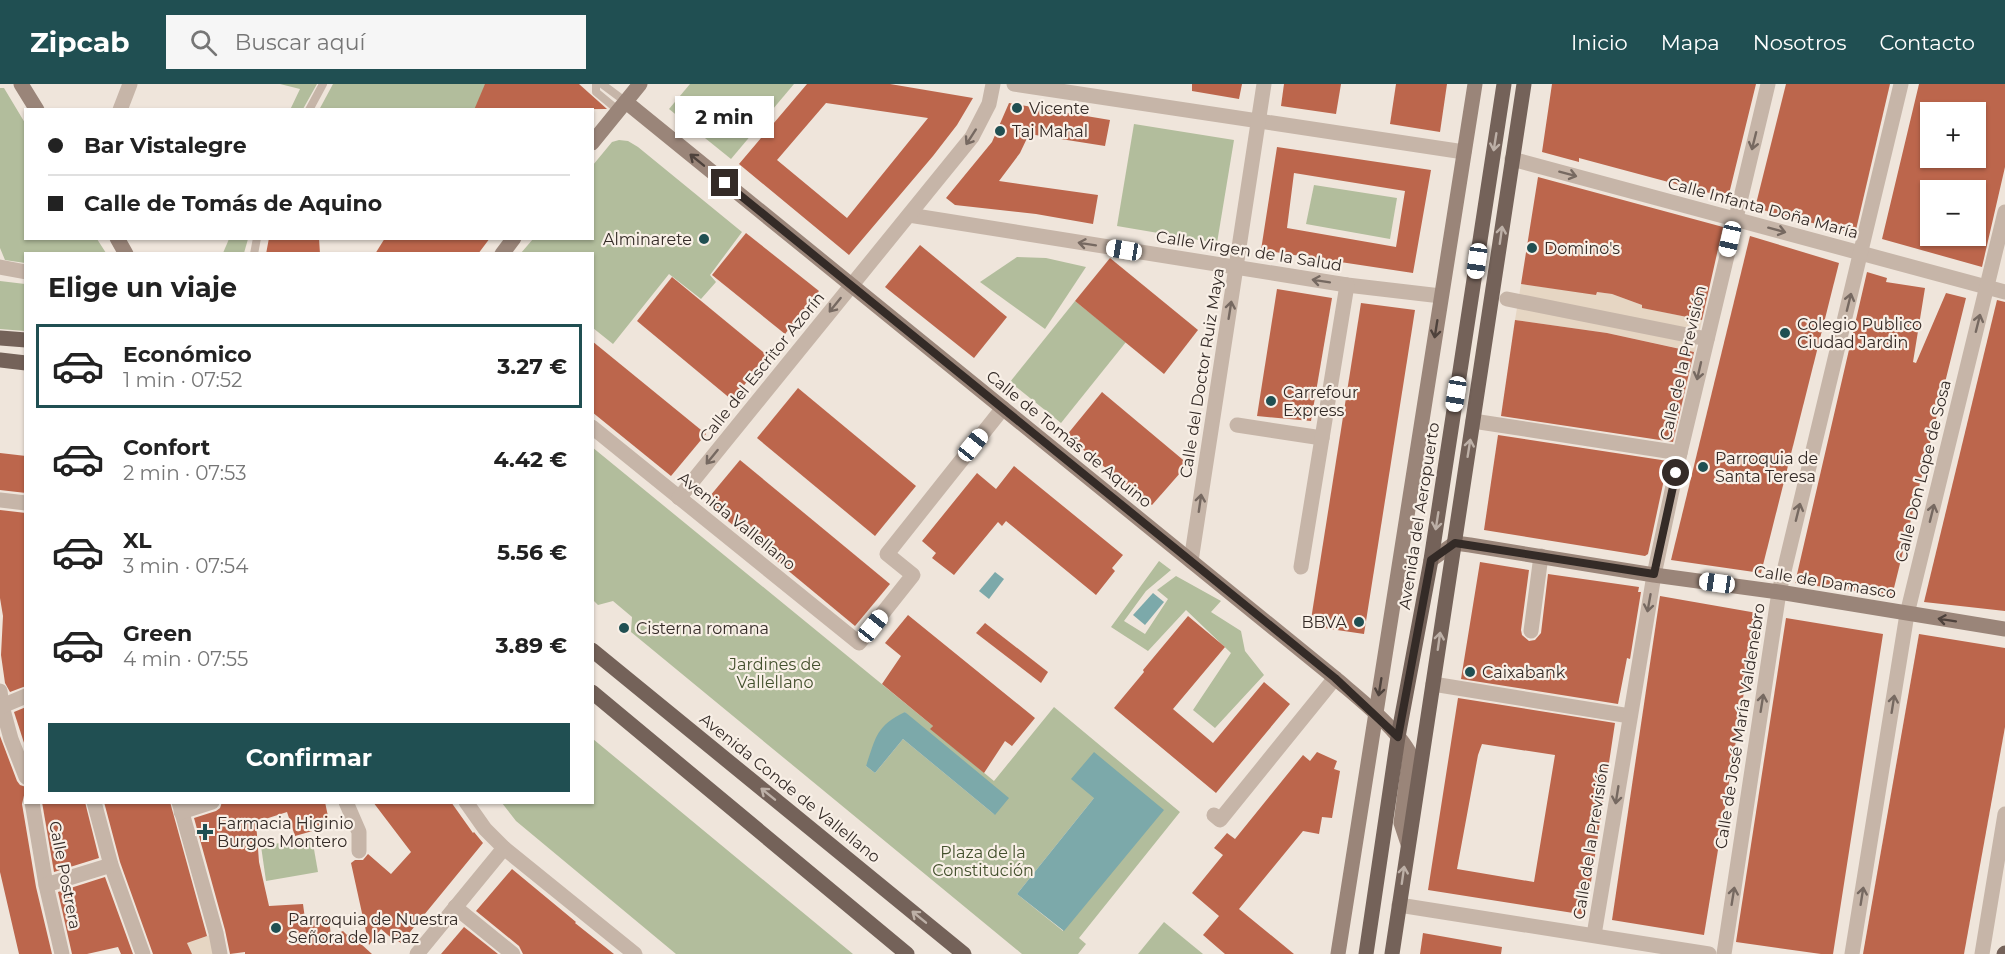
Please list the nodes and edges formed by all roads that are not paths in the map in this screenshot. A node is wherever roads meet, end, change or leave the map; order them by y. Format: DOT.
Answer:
graph roads {
  1 [pos="21,84"];
  2 [pos="130,84"];
  3 [pos="323,84"];
  4 [pos="596,84"];
  5 [pos="602,84"];
  6 [pos="640,84"];
  7 [pos="993,84"];
  8 [pos="1014,84"];
  9 [pos="1264,84"];
  10 [pos="1475,84"];
  11 [pos="1504,84"];
  12 [pos="1524,84"];
  13 [pos="1768,84"];
  14 [pos="1901,84"];
  15 [pos="622,107"];
  16 [pos="36,108"];
  17 [pos="121,108"];
  18 [pos="310,108"];
  19 [pos="1259,121"];
  20 [pos="594,141"];
  21 [pos="1464,152"];
  22 [pos="1512,159"];
  23 [pos="2005,212"];
  24 [pos="909,215"];
  25 [pos="1735,219"];
  26 [pos="1861,253"];
  27 [pos="0,267"];
  28 [pos="1237,268"];
  29 [pos="24,272"];
  30 [pos="852,285"];
  31 [pos="1347,285"];
  32 [pos="1986,287"];
  33 [pos="2005,292"];
  34 [pos="1441,296"];
  35 [pos="1507,299"];
  36 [pos="0,338"];
  37 [pos="1707,339"];
  38 [pos="24,340"];
  39 [pos="0,360"];
  40 [pos="24,363"];
  41 [pos="1003,408"];
  42 [pos="1473,421"];
  43 [pos="1237,425"];
  44 [pos="594,429"];
  45 [pos="1322,438"];
  46 [pos="1680,453"];
  47 [pos="679,498"];
  48 [pos="0,500"];
  49 [pos="24,503"];
  50 [pos="1455,543"];
  51 [pos="1541,556"];
  52 [pos="1431,560"];
  53 [pos="1191,561"];
  54 [pos="1301,567"];
  55 [pos="1654,574"];
  56 [pos="1779,592"];
  57 [pos="1907,614"];
  58 [pos="2005,629"];
  59 [pos="1531,631"];
  60 [pos="594,652"];
  61 [pos="1335,678"];
  62 [pos="1433,684"];
  63 [pos="594,694"];
  64 [pos="24,696"];
  65 [pos="1,698"];
  66 [pos="1376,715"];
  67 [pos="1630,716"];
  68 [pos="1398,737"];
  69 [pos="24,772"];
  70 [pos="32,804"];
  71 [pos="95,804"];
  72 [pos="199,804"];
  73 [pos="347,804"];
  74 [pos="467,804"];
  75 [pos="180,807"];
  76 [pos="2005,814"];
  77 [pos="1214,815"];
  78 [pos="1408,844"];
  79 [pos="504,848"];
  80 [pos="359,851"];
  81 [pos="111,865"];
  82 [pos="46,885"];
  83 [pos="1399,904"];
  84 [pos="455,907"];
  85 [pos="1594,935"];
  86 [pos="62,954"];
  87 [pos="143,954"];
  88 [pos="220,954"];
  89 [pos="417,954"];
  90 [pos="513,954"];
  91 [pos="635,954"];
  92 [pos="907,954"];
  93 [pos="964,954"];
  94 [pos="1338,954"];
  95 [pos="1366,954"];
  96 [pos="1392,954"];
  97 [pos="1709,954"];
  98 [pos="1724,954"];
  99 [pos="1852,954"];
  100 [pos="1982,954"];
  1 -- 16 [label="street"];
  2 -- 17 [label="street"];
  3 -- 18 [label="lane"];
  4 -- 15 [label="lane"];
  5 -- 15 [label="lane"];
  6 -- 15 [label="street"];
  7 -- 24 [label="street, Calle del Escritor Azorín, one-way"];
  8 -- 19 [label="street"];
  9 -- 19 [label="street, Calle del Doctor Ruiz Maya"];
  10 -- 21 [label="street, Avenida del Aeropuerto"];
  11 -- 52 [label="main road, Avenida del Aeropuerto, one-way"];
  12 -- 22 [label="main road"];
  13 -- 25 [label="street, Calle de la Previsión, one-way"];
  14 -- 26 [label="street, Calle de José María Valdenebro"];
  15 -- 20 [label="street"];
  30 -- 15 [label="street, Calle de Tomás de Aquino, one-way"];
  19 -- 21 [label="street"];
  19 -- 28 [label="street, Calle del Doctor Ruiz Maya"];
  21 -- 34 [label="street, Avenida del Aeropuerto"];
  22 -- 25 [label="street, Calle Infanta Doña María, one-way"];
  42 -- 22 [label="main road, one-way"];
  23 -- 32 [label="street, Calle Don Lope de Sosa"];
  28 -- 24 [label="street, Calle Virgen de la Salud, one-way"];
  24 -- 30 [label="street, Calle del Escritor Azorín"];
  25 -- 26 [label="street, Calle Infanta Doña María, one-way"];
  25 -- 37 [label="street, Calle de la Previsión"];
  26 -- 32 [label="street, Calle Infanta Doña María"];
  56 -- 26 [label="street, Calle de José María Valdenebro, one-way"];
  27 -- 29 [label="street"];
  31 -- 28 [label="street, Calle Virgen de la Salud, one-way"];
  53 -- 28 [label="street, Calle del Doctor Ruiz Maya, one-way"];
  30 -- 41 [label="street, Calle de Tomás de Aquino"];
  30 -- 47 [label="street, Calle del Escritor Azorín, one-way"];
  31 -- 34 [label="street, Calle Virgen de la Salud"];
  31 -- 45 [label="street"];
  32 -- 33 [label="street, Calle Infanta Doña María"];
  57 -- 32 [label="street, Calle Don Lope de Sosa, one-way"];
  34 -- 66 [label="street, Avenida del Aeropuerto, one-way"];
  35 -- 37 [label="street"];
  36 -- 38 [label="main road"];
  37 -- 46 [label="street, Calle de la Previsión, one-way"];
  39 -- 40 [label="main road"];
  41 -- 47 [label="street, Avenida Vallellano"];
  41 -- 53 [label="street, Calle de Tomás de Aquino"];
  42 -- 46 [label="street"];
  50 -- 42 [label="main road, one-way"];
  43 -- 45 [label="street"];
  44 -- 47 [label="street, Avenida Vallellano"];
  45 -- 54 [label="street"];
  46 -- 55 [label="street, Calle de la Previsión"];
  48 -- 49 [label="street"];
  50 -- 51 [label="street, Calle de Damasco"];
  50 -- 52 [label="street"];
  62 -- 50 [label="main road, one-way"];
  51 -- 55 [label="street, Calle de Damasco"];
  51 -- 59 [label="street"];
  52 -- 68 [label="main road, Avenida del Aeropuerto"];
  53 -- 61 [label="street, Calle de Tomás de Aquino"];
  55 -- 56 [label="street, Calle de Damasco"];
  55 -- 67 [label="street, Calle de la Previsión, one-way"];
  56 -- 57 [label="street, Calle de Damasco"];
  98 -- 56 [label="street, Calle de José María Valdenebro, one-way"];
  58 -- 57 [label="street, Calle de Damasco, one-way"];
  99 -- 57 [label="street, Calle Don Lope de Sosa, one-way"];
  93 -- 60 [label="main road, Avenida Conde de Vallellano, one-way"];
  61 -- 66 [label="street, Calle de Tomás de Aquino"];
  61 -- 77 [label="street"];
  62 -- 67 [label="street"];
  62 -- 78 [label="main road"];
  63 -- 92 [label="main road"];
  64 -- 65 [label="street"];
  65 -- 69 [label="street"];
  66 -- 68 [label="street, Calle de Tomás de Aquino"];
  66 -- 94 [label="street, Avenida del Aeropuerto"];
  67 -- 85 [label="street, Calle de la Previsión, one-way"];
  68 -- 78 [label="street, Calle de Tomás de Aquino"];
  68 -- 95 [label="main road, Avenida del Aeropuerto"];
  70 -- 82 [label="street, Calle Postrera"];
  71 -- 81 [label="street"];
  72 -- 75 [label="street"];
  73 -- 80 [label="street"];
  74 -- 79 [label="street"];
  75 -- 88 [label="street"];
  76 -- 100 [label="street"];
  83 -- 78 [label="main road, one-way"];
  79 -- 84 [label="street"];
  79 -- 91 [label="street"];
  81 -- 82 [label="street"];
  81 -- 87 [label="street"];
  82 -- 86 [label="street, Calle Postrera"];
  83 -- 85 [label="street"];
  83 -- 96 [label="main road"];
  84 -- 89 [label="street"];
  84 -- 90 [label="street"];
  85 -- 97 [label="street"];
}
